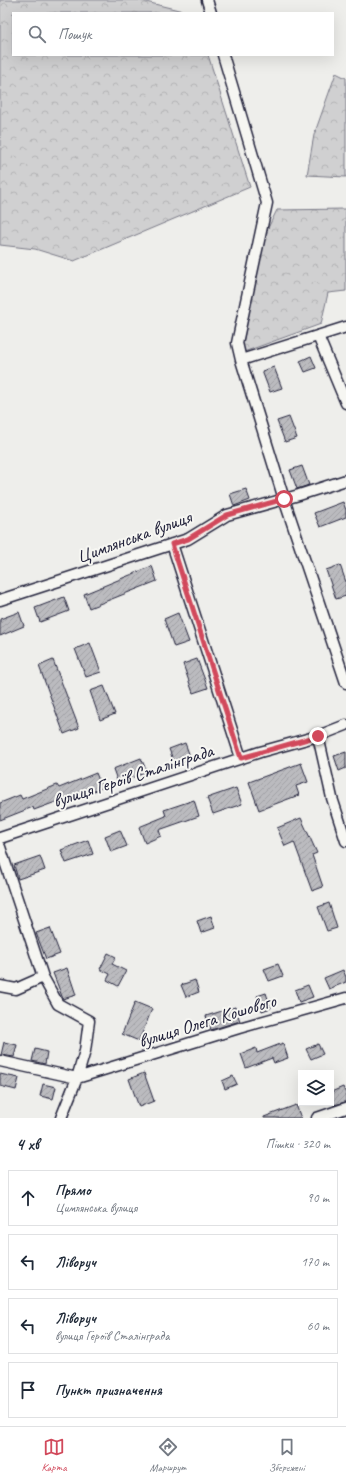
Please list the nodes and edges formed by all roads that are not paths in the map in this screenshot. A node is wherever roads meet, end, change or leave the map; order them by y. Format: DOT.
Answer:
graph roads {
  1 [pos="207,0"];
  2 [pos="211,12"];
  3 [pos="223,56"];
  4 [pos="346,327"];
  5 [pos="318,336"];
  6 [pos="241,360"];
  7 [pos="346,403"];
  8 [pos="346,480"];
  9 [pos="284,499"];
  10 [pos="172,544"];
  11 [pos="0,600"];
  12 [pos="346,683"];
  13 [pos="346,725"];
  14 [pos="318,736"];
  15 [pos="241,758"];
  16 [pos="0,838"];
  17 [pos="346,841"];
  18 [pos="0,847"];
  19 [pos="43,977"];
  20 [pos="0,986"];
  21 [pos="346,998"];
  22 [pos="0,1061"];
  23 [pos="77,1078"];
  24 [pos="346,1108"];
  25 [pos="61,1118"];
  26 [pos="319,1118"];
  1 -- 2 [label="street"];
  3 -- 6 [label="street"];
  4 -- 5 [label="street"];
  5 -- 6 [label="street"];
  5 -- 7 [label="street"];
  6 -- 9 [label="street"];
  8 -- 9 [label="street, Цимлянська вулиця"];
  9 -- 10 [label="street, Цимлянська вулиця"];
  9 -- 12 [label="street"];
  10 -- 11 [label="street, Цимлянська вулиця"];
  10 -- 15 [label="street"];
  13 -- 14 [label="street, вулиця Героїв Сталінграда"];
  14 -- 15 [label="street, вулиця Героїв Сталінграда"];
  14 -- 17 [label="street"];
  15 -- 16 [label="street, вулиця Героїв Сталінграда"];
  18 -- 19 [label="street"];
  19 -- 20 [label="street"];
  19 -- 23 [label="street"];
  21 -- 23 [label="street, вулиця Олега Кошового"];
  22 -- 23 [label="street"];
  23 -- 25 [label="street"];
  24 -- 26 [label="street"];
}
